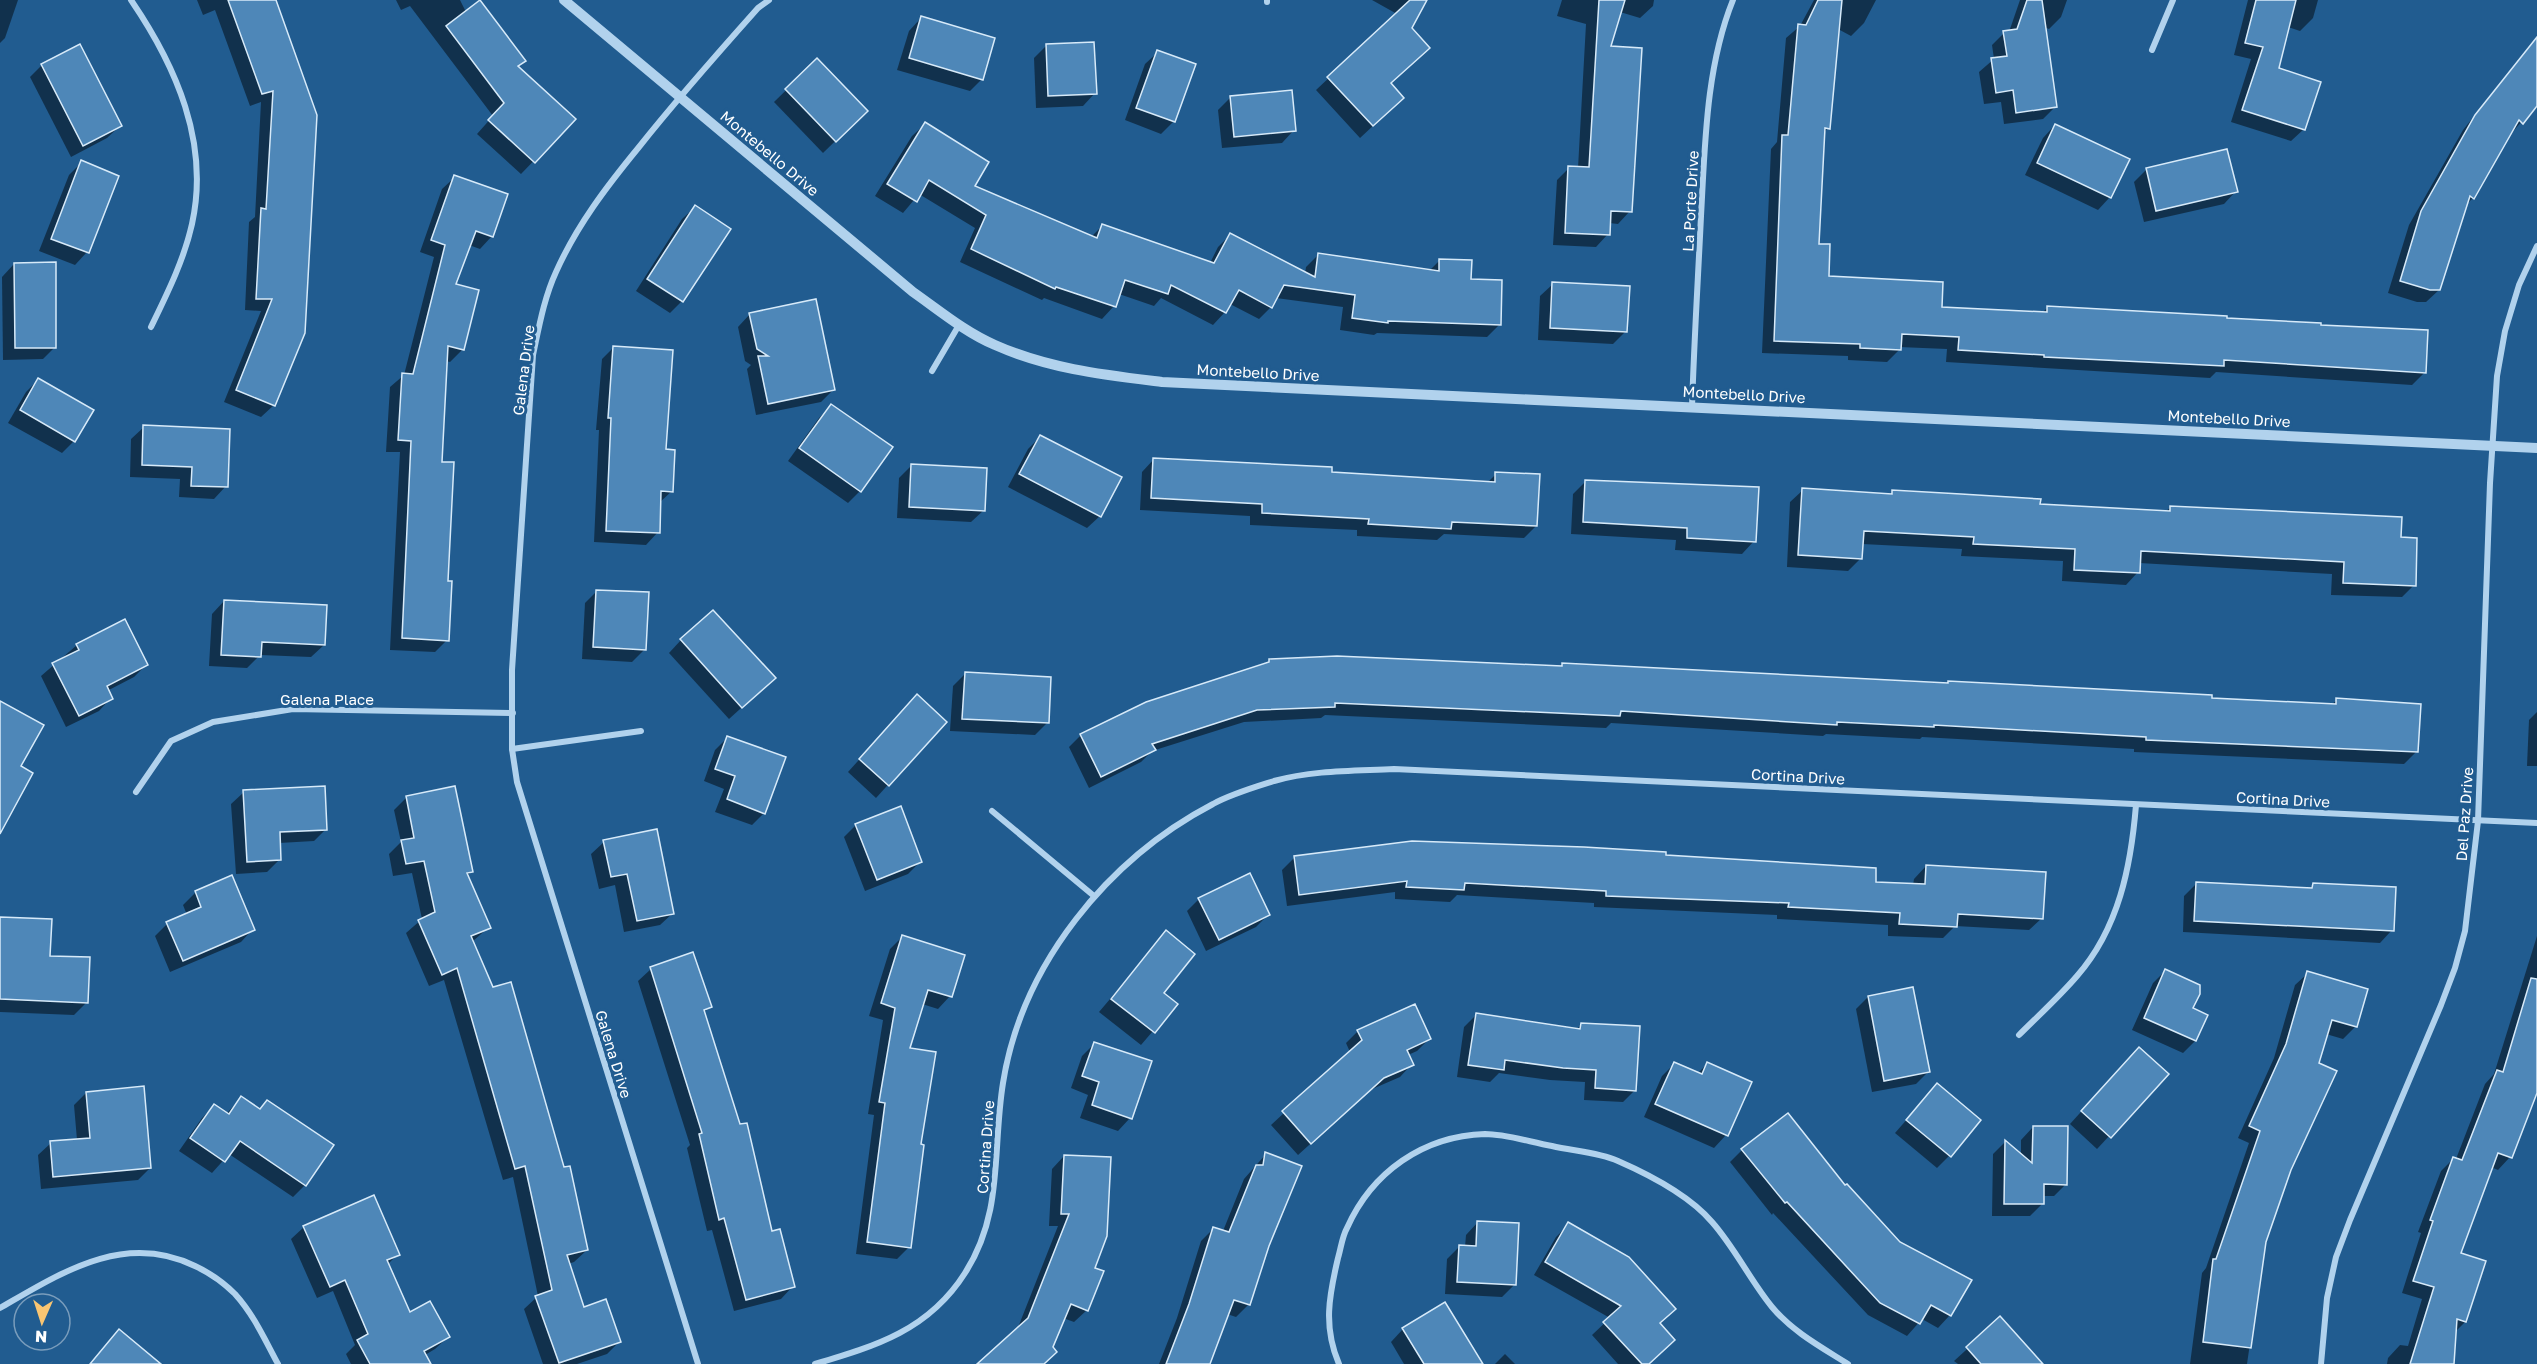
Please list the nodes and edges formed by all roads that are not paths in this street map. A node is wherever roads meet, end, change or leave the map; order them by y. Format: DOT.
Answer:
graph roads {
  1 [pos="131,0"];
  2 [pos="564,0"];
  3 [pos="769,0"];
  4 [pos="1733,0"];
  5 [pos="2173,0"];
  6 [pos="2152,50"];
  7 [pos="679,97"];
  8 [pos="2537,246"];
  9 [pos="959,325"];
  10 [pos="152,327"];
  11 [pos="932,370"];
  12 [pos="1692,407"];
  13 [pos="2492,446"];
  14 [pos="2537,448"];
  15 [pos="513,713"];
  16 [pos="641,731"];
  17 [pos="512,749"];
  18 [pos="136,792"];
  19 [pos="2136,805"];
  20 [pos="992,811"];
  21 [pos="2478,821"];
  22 [pos="2537,823"];
  23 [pos="1094,896"];
  24 [pos="2019,1035"];
  25 [pos="0,1308"];
  26 [pos="278,1364"];
  27 [pos="698,1364"];
  28 [pos="815,1364"];
  29 [pos="1339,1364"];
  30 [pos="1848,1364"];
  31 [pos="2321,1364"];
  1 -- 10 [label="street"];
  2 -- 7 [label="street, Montebello Drive"];
  3 -- 7 [label="street, Galena Drive"];
  4 -- 12 [label="street, La Porte Drive"];
  5 -- 6 [label="street"];
  7 -- 9 [label="street, Montebello Drive"];
  7 -- 15 [label="street, Galena Drive"];
  8 -- 13 [label="street, Del Paz Drive"];
  9 -- 11 [label="street"];
  9 -- 12 [label="street, Montebello Drive"];
  12 -- 13 [label="street, Montebello Drive"];
  13 -- 14 [label="street, Montebello Drive"];
  13 -- 21 [label="street, Del Paz Drive"];
  15 -- 17 [label="street, Galena Drive"];
  15 -- 18 [label="street, Galena Place"];
  16 -- 17 [label="street"];
  17 -- 27 [label="street, Galena Drive"];
  19 -- 21 [label="street, Cortina Drive"];
  19 -- 23 [label="street, Cortina Drive"];
  19 -- 24 [label="street"];
  20 -- 23 [label="street"];
  21 -- 22 [label="street, Cortina Drive"];
  21 -- 31 [label="street, Del Paz Drive"];
  23 -- 28 [label="street, Cortina Drive"];
  25 -- 26 [label="street"];
  29 -- 30 [label="street"];
}
